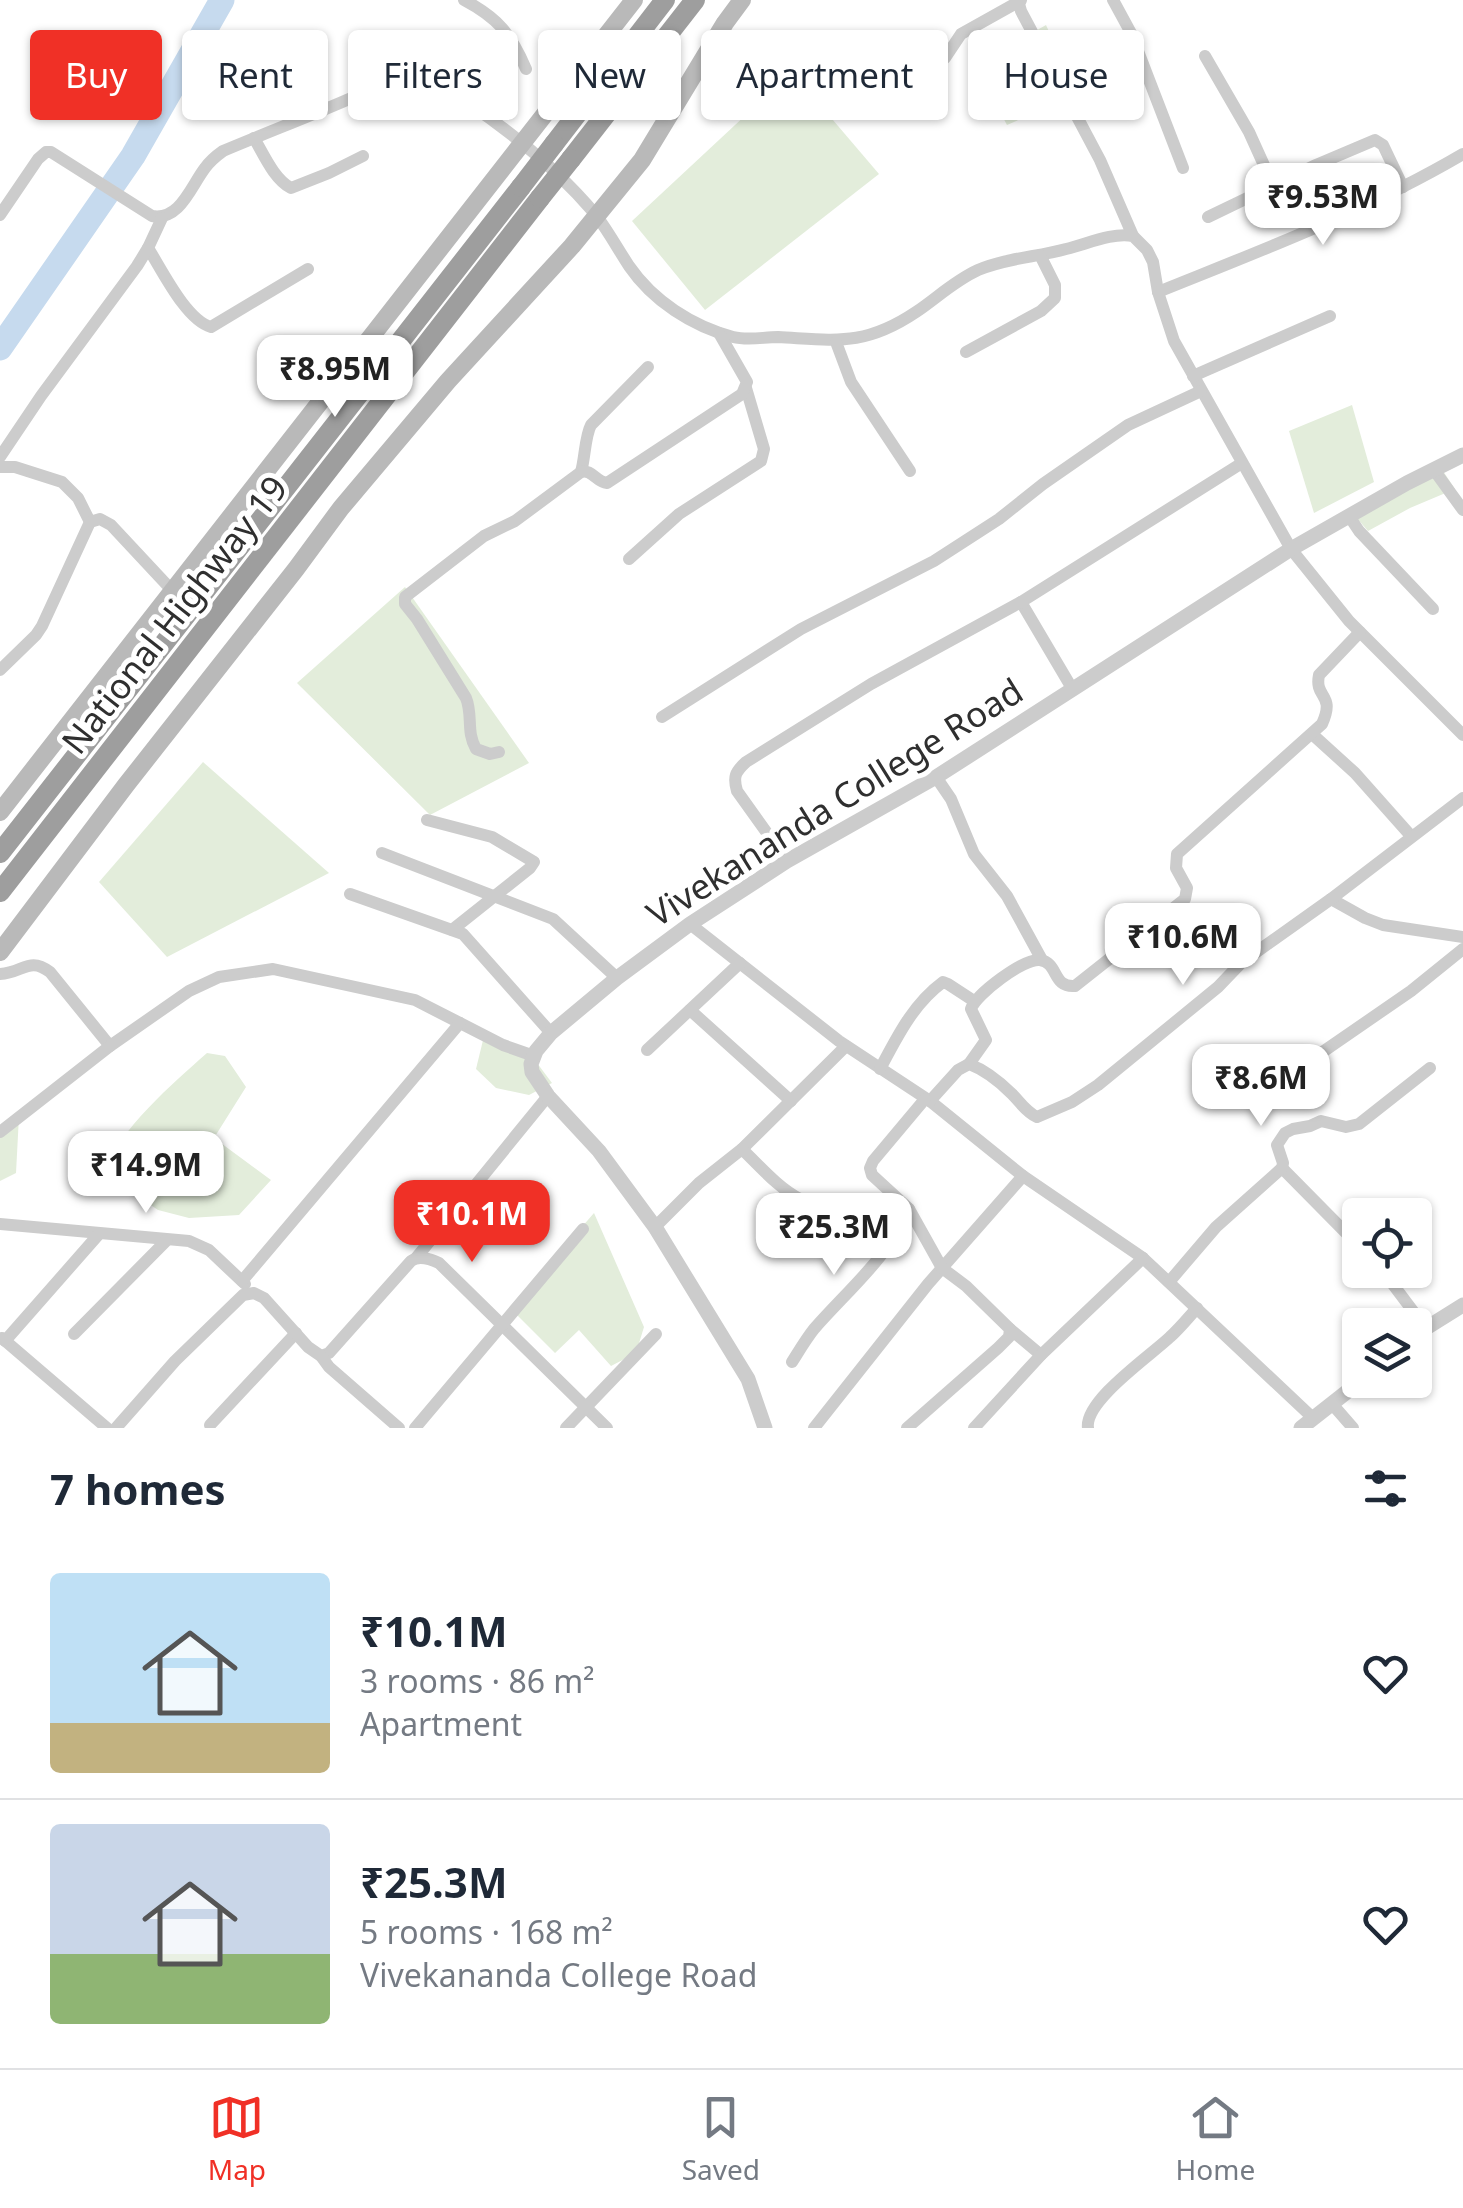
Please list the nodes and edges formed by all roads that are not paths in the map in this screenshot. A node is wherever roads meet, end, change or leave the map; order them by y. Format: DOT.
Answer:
graph roads {
  1 [pos="464,0"];
  2 [pos="634,0"];
  3 [pos="665,0"];
  4 [pos="695,0"];
  5 [pos="742,0"];
  6 [pos="1113,0"];
  7 [pos="1021,1"];
  8 [pos="948,54"];
  9 [pos="1205,56"];
  10 [pos="526,68"];
  11 [pos="254,138"];
  12 [pos="522,142"];
  13 [pos="1463,154"];
  14 [pos="363,156"];
  15 [pos="1183,168"];
  16 [pos="1274,186"];
  17 [pos="1403,187"];
  18 [pos="0,215"];
  19 [pos="157,217"];
  20 [pos="597,217"];
  21 [pos="1208,217"];
  22 [pos="1132,236"];
  23 [pos="148,248"];
  24 [pos="1040,254"];
  25 [pos="308,269"];
  26 [pos="1158,292"];
  27 [pos="1330,316"];
  28 [pos="719,333"];
  29 [pos="836,342"];
  30 [pos="966,352"];
  31 [pos="648,367"];
  32 [pos="1193,376"];
  33 [pos="746,388"];
  34 [pos="1201,390"];
  35 [pos="1463,455"];
  36 [pos="0,458"];
  37 [pos="1242,463"];
  38 [pos="0,467"];
  39 [pos="1434,470"];
  40 [pos="910,471"];
  41 [pos="581,472"];
  42 [pos="1463,510"];
  43 [pos="1349,516"];
  44 [pos="90,522"];
  45 [pos="1291,549"];
  46 [pos="630,559"];
  47 [pos="167,584"];
  48 [pos="1021,602"];
  49 [pos="1433,609"];
  50 [pos="1360,632"];
  51 [pos="0,670"];
  52 [pos="1073,690"];
  53 [pos="662,717"];
  54 [pos="1312,734"];
  55 [pos="1463,735"];
  56 [pos="499,752"];
  57 [pos="936,776"];
  58 [pos="1463,798"];
  59 [pos="0,812"];
  60 [pos="427,820"];
  61 [pos="1411,836"];
  62 [pos="0,853"];
  63 [pos="382,853"];
  64 [pos="787,860"];
  65 [pos="0,892"];
  66 [pos="350,894"];
  67 [pos="495,897"];
  68 [pos="1331,898"];
  69 [pos="690,924"];
  70 [pos="452,930"];
  71 [pos="1463,936"];
  72 [pos="1463,948"];
  73 [pos="0,952"];
  74 [pos="1042,960"];
  75 [pos="740,963"];
  76 [pos="0,974"];
  77 [pos="618,978"];
  78 [pos="974,1001"];
  79 [pos="690,1010"];
  80 [pos="460,1023"];
  81 [pos="551,1033"];
  82 [pos="110,1046"];
  83 [pos="846,1046"];
  84 [pos="647,1050"];
  85 [pos="534,1056"];
  86 [pos="969,1064"];
  87 [pos="1430,1068"];
  88 [pos="880,1069"];
  89 [pos="1278,1082"];
  90 [pos="548,1096"];
  91 [pos="928,1100"];
  92 [pos="791,1101"];
  93 [pos="0,1132"];
  94 [pos="742,1149"];
  95 [pos="1282,1168"];
  96 [pos="1023,1176"];
  97 [pos="868,1205"];
  98 [pos="909,1209"];
  99 [pos="0,1224"];
  100 [pos="655,1227"];
  101 [pos="584,1229"];
  102 [pos="1342,1229"];
  103 [pos="99,1234"];
  104 [pos="167,1240"];
  105 [pos="416,1258"];
  106 [pos="1142,1258"];
  107 [pos="942,1268"];
  108 [pos="242,1282"];
  109 [pos="1169,1282"];
  110 [pos="254,1293"];
  111 [pos="1197,1308"];
  112 [pos="1460,1313"];
  113 [pos="502,1325"];
  114 [pos="1432,1326"];
  115 [pos="1010,1329"];
  116 [pos="296,1333"];
  117 [pos="74,1334"];
  118 [pos="656,1334"];
  119 [pos="3,1338"];
  120 [pos="1041,1355"];
  121 [pos="321,1356"];
  122 [pos="792,1362"];
  123 [pos="1342,1397"];
  124 [pos="1333,1405"];
  125 [pos="584,1406"];
  126 [pos="1307,1423"];
  127 [pos="210,1425"];
  128 [pos="108,1428"];
  129 [pos="116,1428"];
  130 [pos="399,1428"];
  131 [pos="415,1428"];
  132 [pos="566,1428"];
  133 [pos="607,1428"];
  134 [pos="765,1428"];
  135 [pos="814,1428"];
  136 [pos="908,1428"];
  137 [pos="974,1428"];
  138 [pos="1088,1428"];
  139 [pos="1352,1428"];
  1 -- 10 [label="street"];
  2 -- 12 [label="main road"];
  3 -- 62 [label="highway, bridge"];
  4 -- 65 [label="highway, National Highway 19, bridge"];
  5 -- 20 [label="main road"];
  6 -- 15 [label="street"];
  7 -- 8 [label="street"];
  7 -- 22 [label="street"];
  9 -- 16 [label="street"];
  11 -- 12 [label="street"];
  11 -- 14 [label="street"];
  11 -- 19 [label="street"];
  12 -- 20 [label="street"];
  12 -- 59 [label="main road"];
  13 -- 17 [label="street"];
  16 -- 17 [label="street"];
  16 -- 21 [label="street"];
  17 -- 26 [label="street"];
  18 -- 19 [label="street"];
  19 -- 23 [label="street"];
  20 -- 28 [label="street"];
  20 -- 73 [label="main road"];
  22 -- 24 [label="street"];
  22 -- 26 [label="street"];
  23 -- 25 [label="street"];
  23 -- 36 [label="street"];
  24 -- 29 [label="street"];
  24 -- 30 [label="street"];
  26 -- 32 [label="street"];
  27 -- 32 [label="street"];
  28 -- 29 [label="street"];
  28 -- 33 [label="street"];
  29 -- 40 [label="street"];
  31 -- 41 [label="street"];
  32 -- 34 [label="street"];
  33 -- 41 [label="street"];
  33 -- 46 [label="street"];
  34 -- 37 [label="street"];
  34 -- 53 [label="street"];
  35 -- 39 [label="street, Vivekananda College Road"];
  37 -- 45 [label="street"];
  37 -- 48 [label="street"];
  38 -- 44 [label="street"];
  39 -- 42 [label="street"];
  39 -- 43 [label="street, Vivekananda College Road"];
  41 -- 56 [label="street"];
  43 -- 45 [label="street, Vivekananda College Road"];
  43 -- 49 [label="street"];
  44 -- 47 [label="street"];
  44 -- 51 [label="street"];
  45 -- 50 [label="street"];
  45 -- 52 [label="street, Vivekananda College Road"];
  48 -- 52 [label="street"];
  48 -- 64 [label="street"];
  50 -- 54 [label="street"];
  50 -- 55 [label="street"];
  52 -- 57 [label="street, Vivekananda College Road"];
  54 -- 61 [label="street"];
  54 -- 74 [label="street"];
  57 -- 64 [label="street, Vivekananda College Road"];
  57 -- 74 [label="street"];
  58 -- 61 [label="street"];
  60 -- 67 [label="street"];
  61 -- 68 [label="street"];
  63 -- 67 [label="street"];
  64 -- 69 [label="street, Vivekananda College Road"];
  66 -- 70 [label="street"];
  67 -- 70 [label="street"];
  67 -- 77 [label="street"];
  68 -- 71 [label="street"];
  68 -- 86 [label="street"];
  69 -- 75 [label="street"];
  69 -- 77 [label="street, Vivekananda College Road"];
  70 -- 81 [label="street"];
  72 -- 89 [label="street"];
  74 -- 78 [label="street"];
  75 -- 79 [label="street"];
  75 -- 83 [label="street"];
  76 -- 82 [label="street"];
  77 -- 81 [label="street, Vivekananda College Road"];
  78 -- 86 [label="street"];
  78 -- 88 [label="street"];
  79 -- 84 [label="street"];
  79 -- 92 [label="street"];
  80 -- 82 [label="street"];
  80 -- 85 [label="street"];
  80 -- 108 [label="street"];
  81 -- 85 [label="street, Vivekananda College Road"];
  82 -- 93 [label="street"];
  83 -- 88 [label="street"];
  83 -- 92 [label="street"];
  85 -- 90 [label="street"];
  86 -- 91 [label="street"];
  87 -- 95 [label="street"];
  88 -- 91 [label="street"];
  90 -- 100 [label="street"];
  90 -- 105 [label="street"];
  91 -- 96 [label="street"];
  91 -- 98 [label="street"];
  92 -- 94 [label="street"];
  94 -- 97 [label="street"];
  94 -- 100 [label="street"];
  95 -- 102 [label="street"];
  95 -- 109 [label="street"];
  96 -- 106 [label="street"];
  96 -- 107 [label="street"];
  98 -- 107 [label="street"];
  98 -- 122 [label="street"];
  99 -- 103 [label="street"];
  100 -- 134 [label="street"];
  101 -- 113 [label="street"];
  103 -- 104 [label="street"];
  103 -- 119 [label="street"];
  104 -- 108 [label="street"];
  104 -- 117 [label="street"];
  105 -- 113 [label="street"];
  105 -- 121 [label="street"];
  106 -- 109 [label="street"];
  106 -- 120 [label="street"];
  107 -- 115 [label="street"];
  107 -- 135 [label="street"];
  108 -- 110 [label="street"];
  109 -- 111 [label="street"];
  110 -- 116 [label="street"];
  110 -- 129 [label="street"];
  111 -- 126 [label="street"];
  111 -- 138 [label="street"];
  112 -- 114 [label="street"];
  113 -- 125 [label="street"];
  113 -- 131 [label="street"];
  115 -- 120 [label="street"];
  115 -- 136 [label="street"];
  116 -- 121 [label="street"];
  116 -- 127 [label="street"];
  118 -- 125 [label="street"];
  119 -- 128 [label="street"];
  120 -- 137 [label="street"];
  121 -- 130 [label="street"];
  123 -- 124 [label="street"];
  124 -- 126 [label="street"];
  124 -- 139 [label="street"];
  125 -- 132 [label="street"];
  125 -- 133 [label="street"];
}
